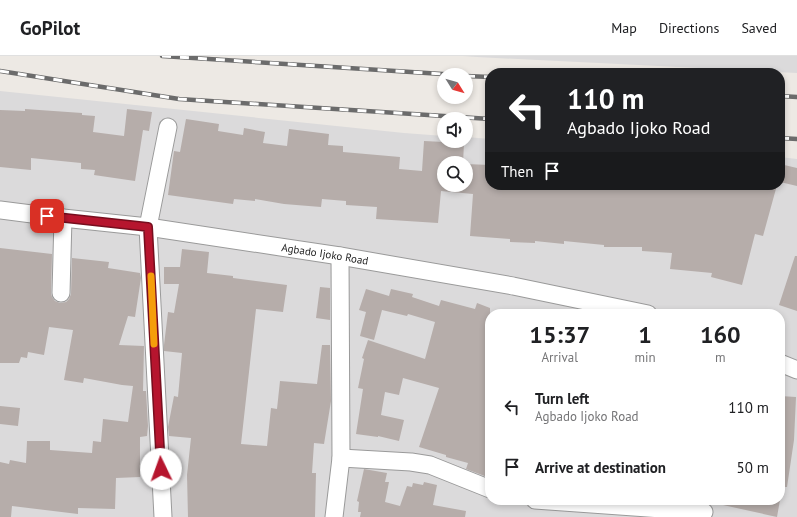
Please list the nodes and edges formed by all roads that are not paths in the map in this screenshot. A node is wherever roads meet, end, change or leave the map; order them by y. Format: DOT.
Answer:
graph roads {
  1 [pos="168,127"];
  2 [pos="0,210"];
  3 [pos="63,218"];
  4 [pos="148,227"];
  5 [pos="340,256"];
  6 [pos="61,293"];
  7 [pos="624,309"];
  8 [pos="785,365"];
  9 [pos="797,370"];
  10 [pos="341,458"];
  11 [pos="485,487"];
  12 [pos="605,505"];
  13 [pos="704,512"];
  14 [pos="163,517"];
  15 [pos="334,517"];
  1 -- 4 [label="street"];
  2 -- 3 [label="street, Agbado Ijoko Road"];
  3 -- 4 [label="street, Agbado Ijoko Road"];
  3 -- 6 [label="street"];
  4 -- 5 [label="street, Agbado Ijoko Road"];
  4 -- 14 [label="street"];
  5 -- 7 [label="street, Agbado Ijoko Road"];
  5 -- 10 [label="street"];
  8 -- 9 [label="street"];
  10 -- 11 [label="street"];
  10 -- 15 [label="street"];
  12 -- 13 [label="street"];
}
